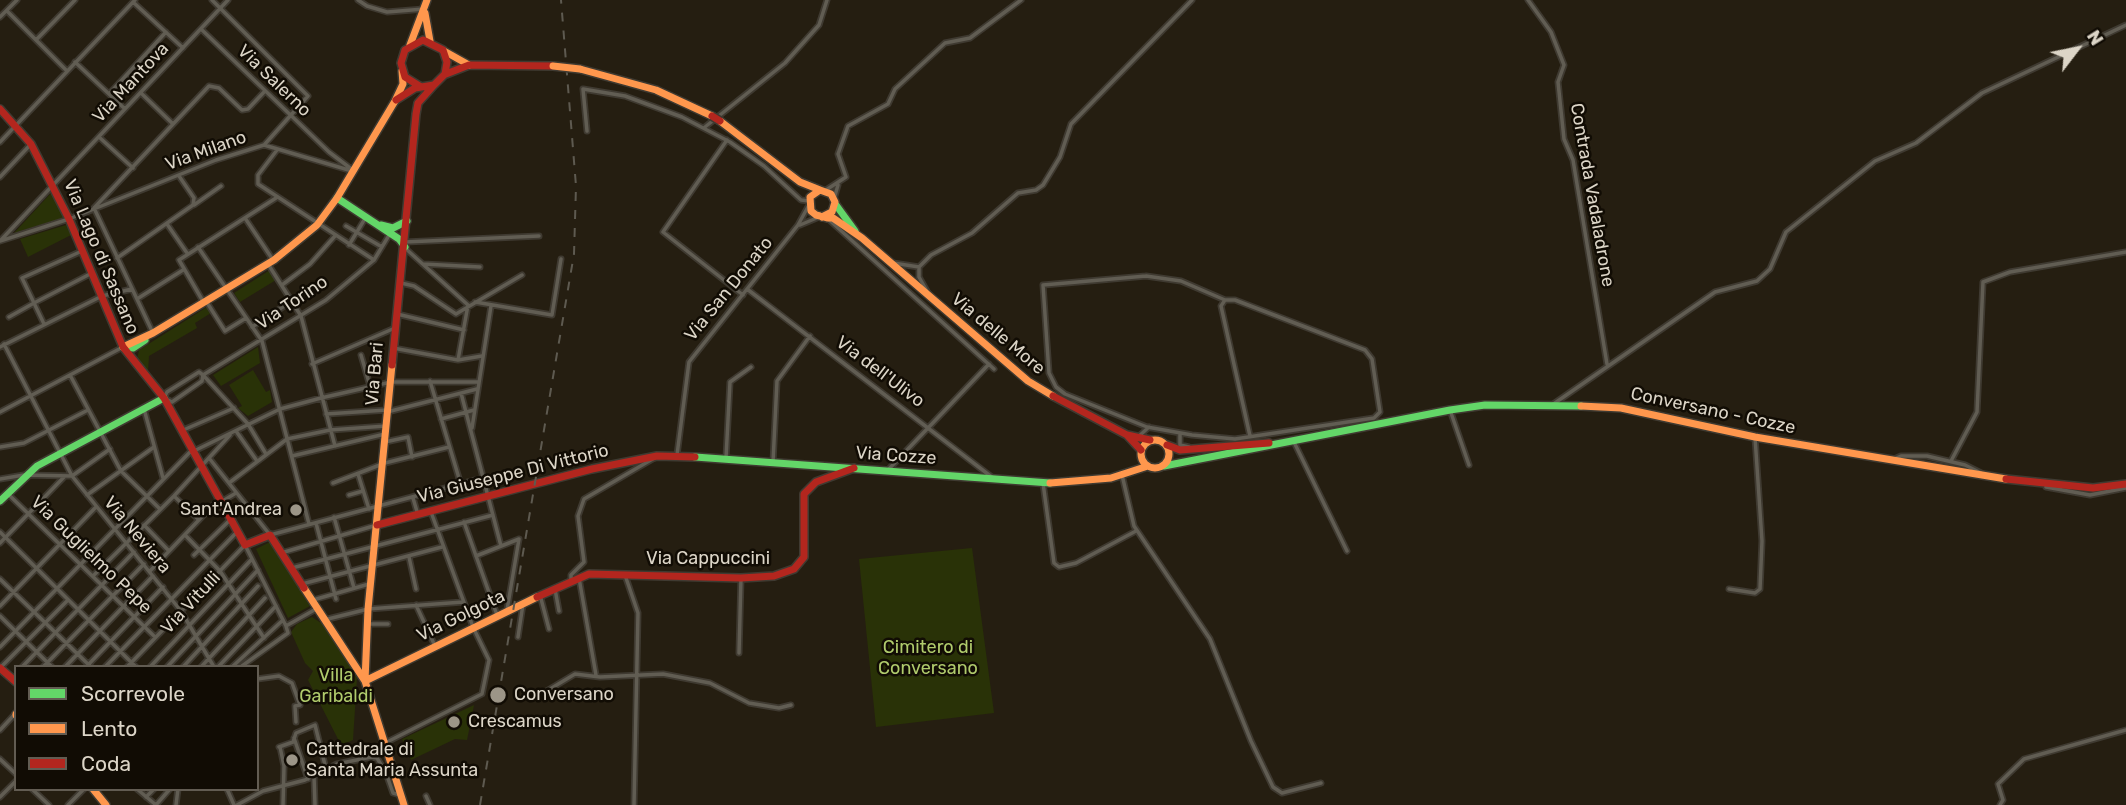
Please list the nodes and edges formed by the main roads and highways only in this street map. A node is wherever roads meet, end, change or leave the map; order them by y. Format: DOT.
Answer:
graph roads {
  1 [pos="427,0"];
  2 [pos="424,9"];
  3 [pos="430,41"];
  4 [pos="410,45"];
  5 [pos="443,50"];
  6 [pos="469,65"];
  7 [pos="402,71"];
  8 [pos="445,74"];
  9 [pos="434,85"];
  10 [pos="421,87"];
  11 [pos="395,101"];
  12 [pos="0,109"];
  13 [pos="800,182"];
  14 [pos="822,190"];
  15 [pos="337,198"];
  16 [pos="809,201"];
  17 [pos="835,201"];
  18 [pos="823,217"];
  19 [pos="407,220"];
  20 [pos="400,238"];
  21 [pos="862,238"];
  22 [pos="153,333"];
  23 [pos="123,347"];
  24 [pos="133,348"];
  25 [pos="133,361"];
  26 [pos="164,398"];
  27 [pos="1127,435"];
  28 [pos="1150,440"];
  29 [pos="1293,440"];
  30 [pos="1167,445"];
  31 [pos="1141,450"];
  32 [pos="657,456"];
  33 [pos="1142,459"];
  34 [pos="1148,466"];
  35 [pos="1164,466"];
  36 [pos="853,468"];
  37 [pos="1131,472"];
  38 [pos="2126,486"];
  39 [pos="0,501"];
  40 [pos="377,525"];
  41 [pos="571,582"];
  42 [pos="0,668"];
  43 [pos="366,677"];
  44 [pos="14,678"];
  45 [pos="98,791"];
  46 [pos="106,805"];
  47 [pos="404,805"];
  1 -- 2 [label="main road"];
  2 -- 3 [label="main road"];
  2 -- 4 [label="main road"];
  3 -- 4 [label="main road"];
  3 -- 5 [label="main road"];
  4 -- 7 [label="main road"];
  5 -- 6 [label="main road"];
  5 -- 8 [label="main road"];
  6 -- 8 [label="main road"];
  6 -- 13 [label="main road, bridge"];
  7 -- 10 [label="main road"];
  7 -- 11 [label="main road"];
  8 -- 9 [label="main road"];
  9 -- 10 [label="main road"];
  9 -- 19 [label="main road, Via Bari"];
  10 -- 11 [label="main road"];
  11 -- 15 [label="main road"];
  12 -- 23 [label="main road, Via Lago di Sassano"];
  13 -- 14 [label="main road"];
  13 -- 16 [label="main road"];
  14 -- 16 [label="main road"];
  14 -- 17 [label="main road"];
  15 -- 20 [label="main road"];
  15 -- 22 [label="main road"];
  16 -- 18 [label="main road"];
  17 -- 18 [label="main road"];
  17 -- 21 [label="main road"];
  18 -- 21 [label="main road"];
  19 -- 20 [label="main road"];
  19 -- 20 [label="main road, Via Bari"];
  20 -- 40 [label="main road, Via Bari"];
  21 -- 27 [label="main road, Via delle More"];
  22 -- 23 [label="main road"];
  22 -- 24 [label="main road"];
  23 -- 24 [label="main road"];
  23 -- 25 [label="main road, Via Lago di Sassano"];
  24 -- 25 [label="main road"];
  25 -- 26 [label="main road, Via Lago di Sassano"];
  26 -- 39 [label="main road"];
  26 -- 43 [label="main road, Via Lago di Sassano"];
  27 -- 28 [label="main road"];
  27 -- 31 [label="main road"];
  28 -- 30 [label="main road"];
  28 -- 31 [label="main road"];
  29 -- 30 [label="main road"];
  29 -- 35 [label="main road"];
  29 -- 38 [label="main road, Conversano - Cozze"];
  30 -- 35 [label="main road"];
  31 -- 33 [label="main road"];
  32 -- 36 [label="main road, Via Cozze"];
  32 -- 40 [label="main road, Via Giuseppe Di Vittorio"];
  33 -- 34 [label="main road"];
  33 -- 37 [label="main road"];
  34 -- 35 [label="main road"];
  34 -- 37 [label="main road, Via Cozze"];
  36 -- 37 [label="main road, Via Cozze"];
  36 -- 41 [label="main road, Via Cappuccini"];
  40 -- 43 [label="main road, Via Bari"];
  41 -- 43 [label="main road, Via Golgota"];
  42 -- 44 [label="main road"];
  43 -- 47 [label="main road"];
  45 -- 46 [label="main road"];
}
